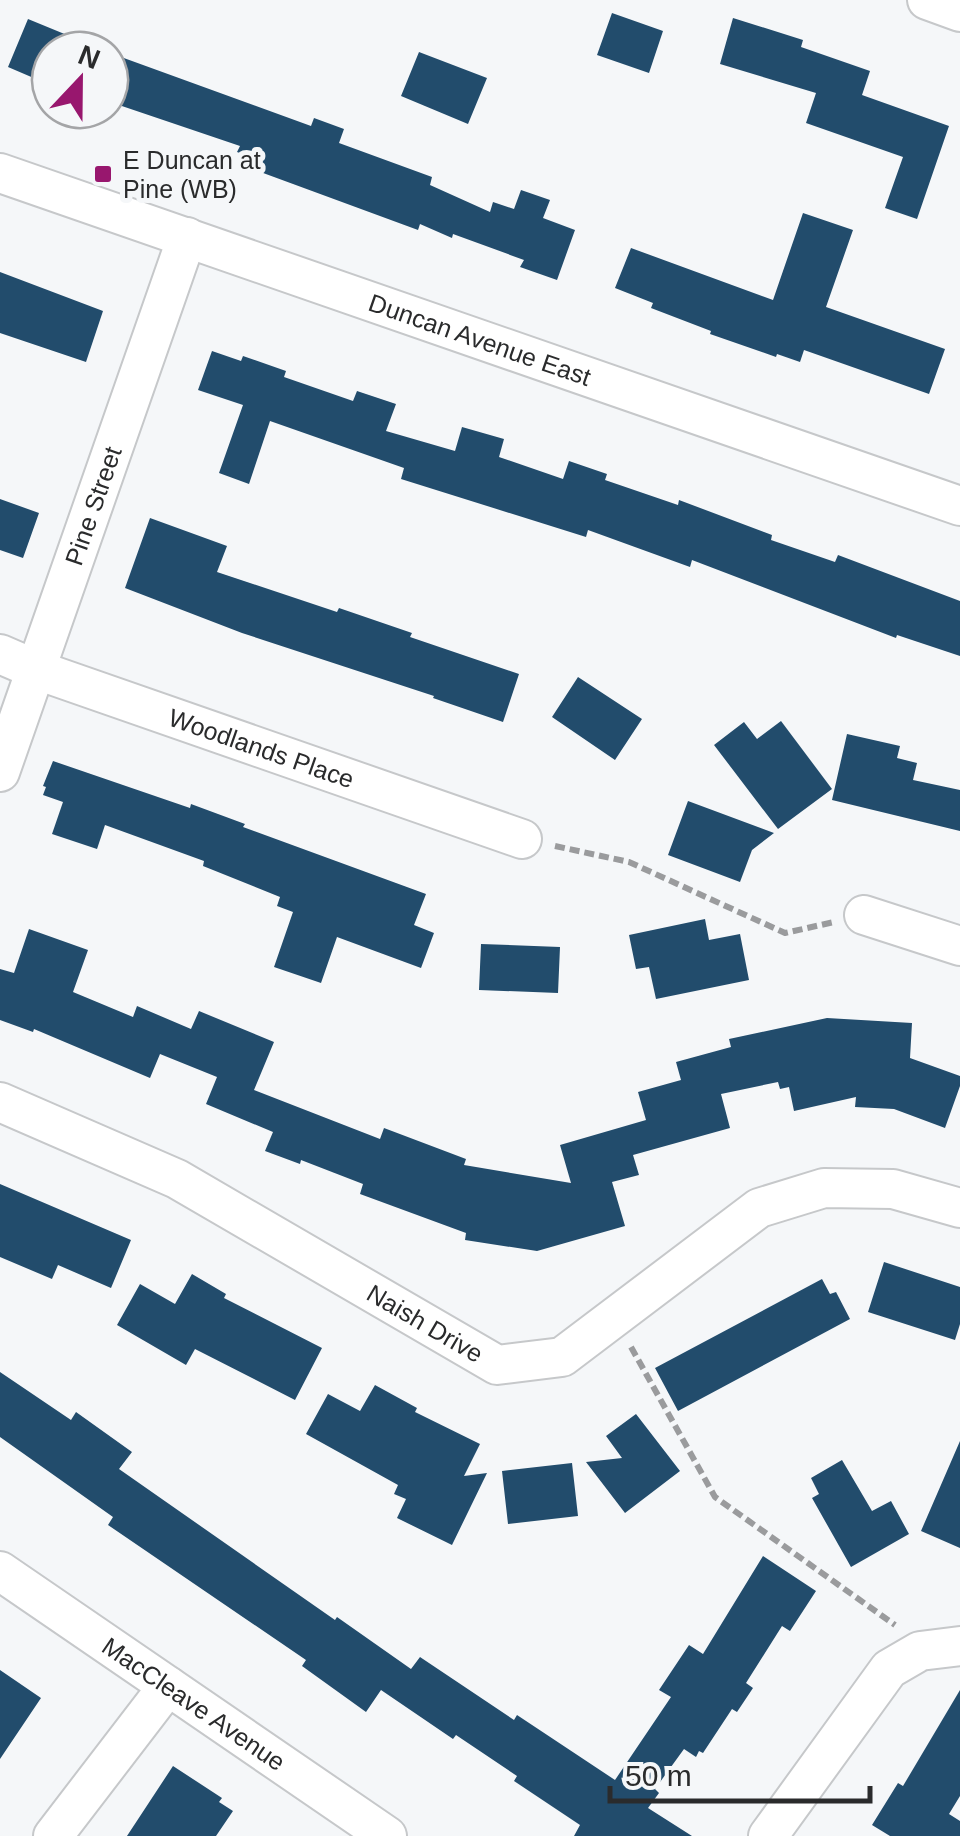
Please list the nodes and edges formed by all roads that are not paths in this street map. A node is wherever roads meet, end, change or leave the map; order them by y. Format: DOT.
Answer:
graph roads {
  1 [pos="926,0"];
  2 [pos="960,12"];
  3 [pos="0,173"];
  4 [pos="187,238"];
  5 [pos="960,506"];
  6 [pos="0,654"];
  7 [pos="37,670"];
  8 [pos="0,772"];
  9 [pos="522,839"];
  10 [pos="864,915"];
  11 [pos="960,946"];
  12 [pos="0,1102"];
  13 [pos="960,1208"];
  14 [pos="0,1571"];
  15 [pos="944,1647"];
  16 [pos="168,1686"];
  17 [pos="53,1836"];
  18 [pos="387,1836"];
  19 [pos="768,1836"];
  1 -- 2 [label="street"];
  3 -- 4 [label="street, Duncan Avenue East"];
  4 -- 5 [label="street, Duncan Avenue East"];
  4 -- 7 [label="street, Pine Street"];
  6 -- 7 [label="street, Woodlands Place"];
  7 -- 8 [label="street, Pine Street"];
  7 -- 9 [label="street, Woodlands Place"];
  10 -- 11 [label="street"];
  12 -- 13 [label="street, Naish Drive"];
  14 -- 16 [label="street, MacCleave Avenue"];
  15 -- 19 [label="street"];
  16 -- 17 [label="street"];
  16 -- 18 [label="street, MacCleave Avenue"];
}
